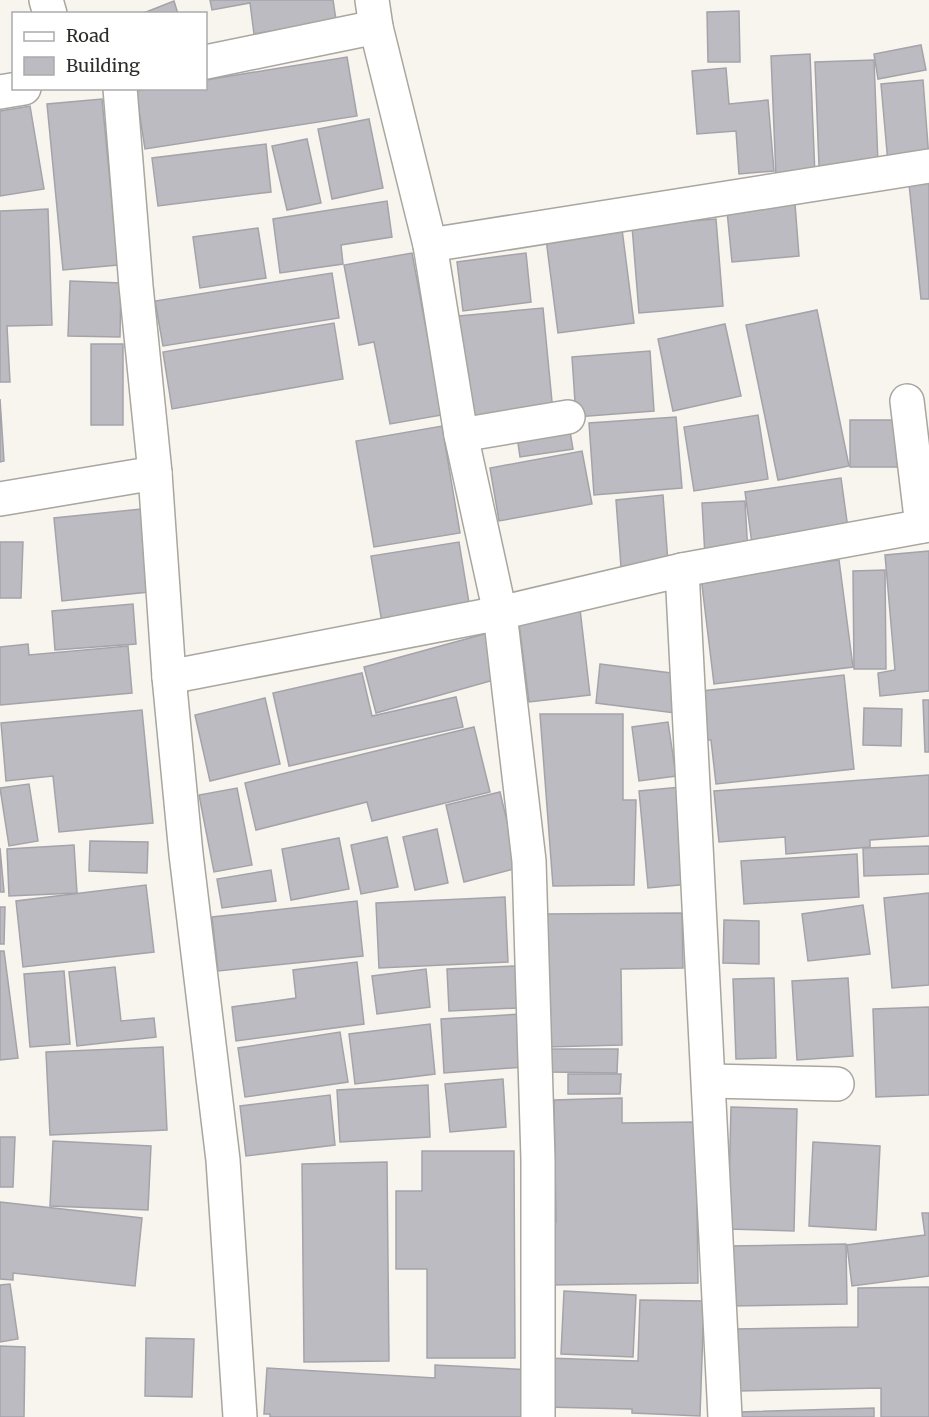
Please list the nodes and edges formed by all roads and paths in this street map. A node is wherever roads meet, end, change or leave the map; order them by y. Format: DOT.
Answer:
graph roads {
  1 [pos="374,14"];
  2 [pos="207,62"];
  3 [pos="120,90"];
  4 [pos="929,166"];
  5 [pos="430,245"];
  6 [pos="907,400"];
  7 [pos="568,417"];
  8 [pos="461,435"];
  9 [pos="154,473"];
  10 [pos="0,499"];
  11 [pos="926,526"];
  12 [pos="682,570"];
  13 [pos="500,613"];
  14 [pos="169,677"];
  15 [pos="709,1081"];
  16 [pos="837,1084"];
  17 [pos="240,1417"];
  18 [pos="537,1417"];
  19 [pos="725,1417"];
  1 -- 2 [label="street"];
  1 -- 5 [label="street"];
  3 -- 9 [label="street"];
  4 -- 5 [label="street"];
  5 -- 8 [label="street"];
  6 -- 11 [label="street"];
  7 -- 8 [label="street"];
  8 -- 13 [label="street"];
  9 -- 10 [label="street"];
  9 -- 14 [label="street"];
  11 -- 12 [label="street"];
  12 -- 13 [label="street"];
  12 -- 15 [label="street"];
  13 -- 14 [label="street"];
  13 -- 18 [label="street"];
  14 -- 17 [label="street"];
  15 -- 16 [label="street"];
  15 -- 19 [label="street"];
}
